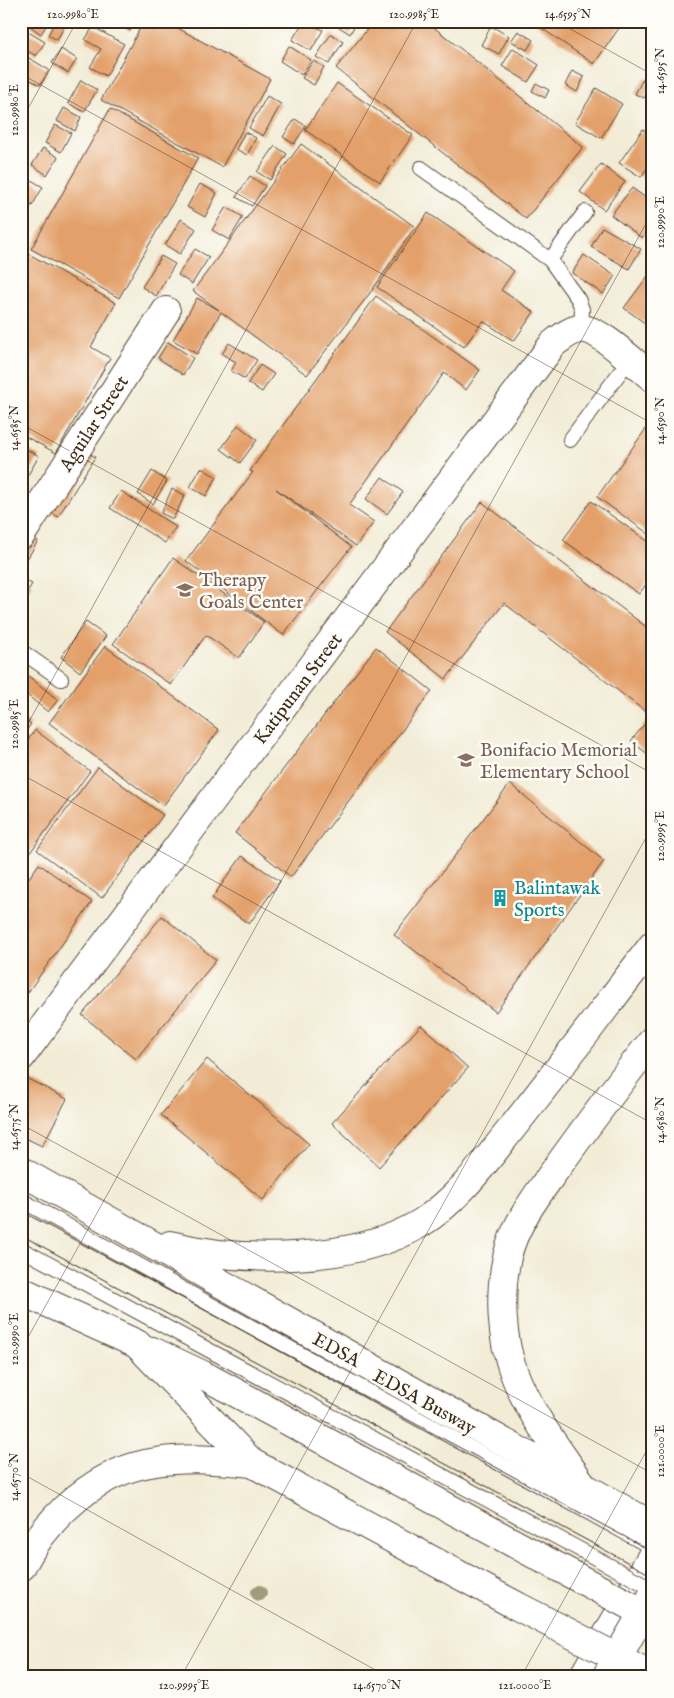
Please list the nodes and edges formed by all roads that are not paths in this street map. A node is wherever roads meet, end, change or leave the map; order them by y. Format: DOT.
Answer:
graph roads {
  1 [pos="420,168"];
  2 [pos="586,212"];
  3 [pos="550,260"];
  4 [pos="166,311"];
  5 [pos="581,328"];
  6 [pos="629,360"];
  7 [pos="653,378"];
  8 [pos="570,440"];
  9 [pos="21,535"];
  10 [pos="21,651"];
  11 [pos="61,679"];
  12 [pos="653,945"];
  13 [pos="653,1040"];
  14 [pos="21,1057"];
  15 [pos="21,1171"];
  16 [pos="21,1200"];
  17 [pos="137,1236"];
  18 [pos="21,1249"];
  19 [pos="21,1291"];
  20 [pos="137,1344"];
  21 [pos="252,1463"];
  22 [pos="594,1501"];
  23 [pos="653,1526"];
  24 [pos="547,1546"];
  25 [pos="653,1548"];
  26 [pos="653,1554"];
  27 [pos="21,1567"];
  28 [pos="653,1589"];
  29 [pos="653,1595"];
  30 [pos="653,1618"];
  31 [pos="653,1676"];
  32 [pos="583,1677"];
  33 [pos="606,1677"];
  1 -- 3 [label="lane"];
  2 -- 3 [label="lane"];
  3 -- 5 [label="lane"];
  4 -- 9 [label="main road, Aguilar Street"];
  5 -- 6 [label="main road"];
  5 -- 14 [label="main road, Katipunan Street"];
  6 -- 7 [label="main road"];
  6 -- 8 [label="lane"];
  10 -- 11 [label="lane"];
  12 -- 17 [label="main road"];
  13 -- 22 [label="main road"];
  15 -- 17 [label="main road, EDSA"];
  16 -- 22 [label="lane, EDSA Busway"];
  17 -- 22 [label="main road, EDSA"];
  18 -- 24 [label="lane"];
  19 -- 20 [label="main road"];
  20 -- 21 [label="main road"];
  20 -- 24 [label="main road"];
  21 -- 27 [label="main road"];
  21 -- 31 [label="main road, bridge"];
  22 -- 23 [label="main road, EDSA"];
  22 -- 25 [label="lane, EDSA Busway"];
  24 -- 28 [label="lane, bridge"];
  24 -- 30 [label="main road, bridge"];
  26 -- 32 [label="main road"];
  29 -- 33 [label="main road, bridge"];
}
